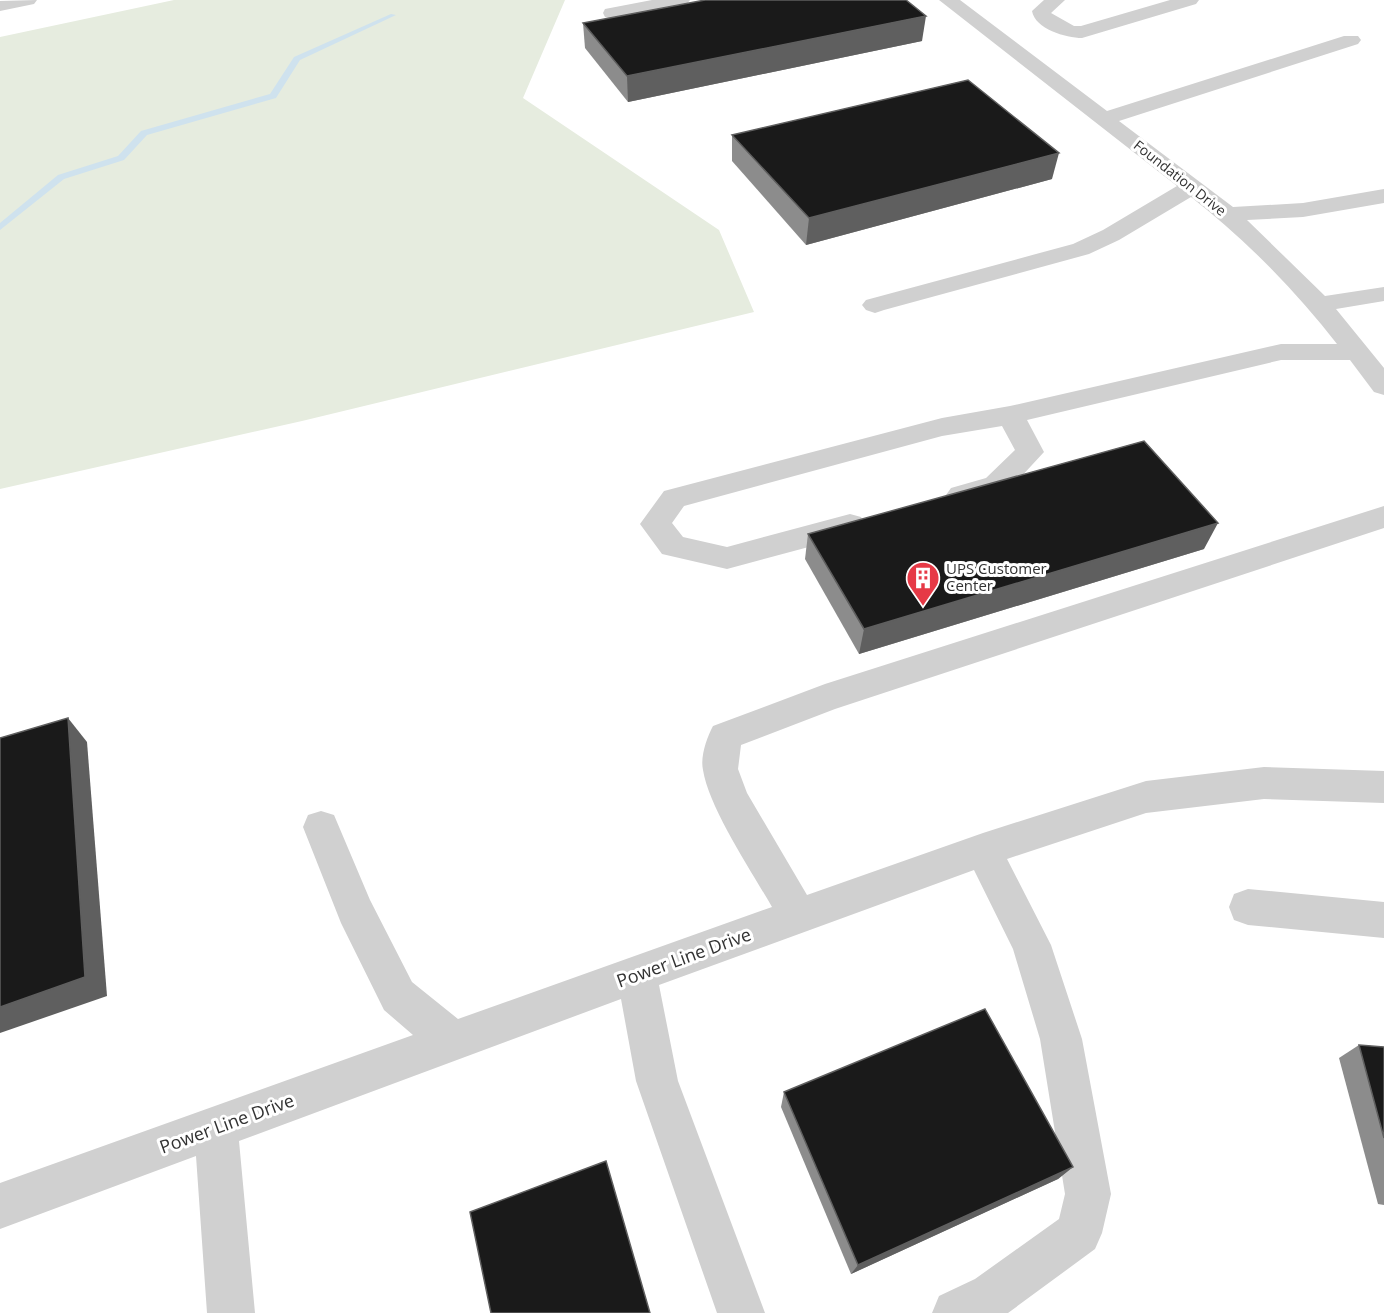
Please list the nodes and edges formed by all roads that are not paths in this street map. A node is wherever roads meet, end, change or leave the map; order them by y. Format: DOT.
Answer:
graph roads {
  1 [pos="28,0"];
  2 [pos="681,0"];
  3 [pos="1056,0"];
  4 [pos="1190,0"];
  5 [pos="955,1"];
  6 [pos="0,6"];
  7 [pos="612,13"];
  8 [pos="1351,40"];
  9 [pos="1103,119"];
  10 [pos="1192,187"];
  11 [pos="1384,196"];
  12 [pos="1228,214"];
  13 [pos="1384,294"];
  14 [pos="1319,304"];
  15 [pos="875,305"];
  16 [pos="1359,352"];
  17 [pos="1384,386"];
  18 [pos="1010,415"];
  19 [pos="940,501"];
  20 [pos="1384,517"];
  21 [pos="872,519"];
  22 [pos="1384,787"];
  23 [pos="321,827"];
  24 [pos="983,850"];
  25 [pos="1248,907"];
  26 [pos="798,916"];
  27 [pos="1384,920"];
  28 [pos="637,975"];
  29 [pos="453,1042"];
  30 [pos="216,1128"];
  31 [pos="0,1206"];
  32 [pos="231,1313"];
  33 [pos="741,1313"];
  34 [pos="956,1313"];
  1 -- 6 [label="street"];
  2 -- 7 [label="street"];
  3 -- 4 [label="street"];
  5 -- 9 [label="street, Foundation Drive"];
  8 -- 9 [label="street"];
  9 -- 10 [label="street, Foundation Drive"];
  10 -- 12 [label="street, Foundation Drive"];
  10 -- 15 [label="street"];
  11 -- 12 [label="street"];
  12 -- 14 [label="street, Foundation Drive"];
  13 -- 14 [label="street"];
  14 -- 16 [label="street, Foundation Drive"];
  16 -- 17 [label="street, Foundation Drive"];
  16 -- 18 [label="street"];
  18 -- 19 [label="street"];
  18 -- 21 [label="street"];
  20 -- 26 [label="street"];
  22 -- 24 [label="street, Power Line Drive"];
  23 -- 29 [label="street"];
  24 -- 26 [label="street, Power Line Drive"];
  24 -- 34 [label="street"];
  25 -- 27 [label="street"];
  26 -- 28 [label="street, Power Line Drive"];
  28 -- 29 [label="street, Power Line Drive"];
  28 -- 33 [label="street"];
  29 -- 30 [label="street, Power Line Drive"];
  30 -- 31 [label="street, Power Line Drive"];
  30 -- 32 [label="street"];
}
